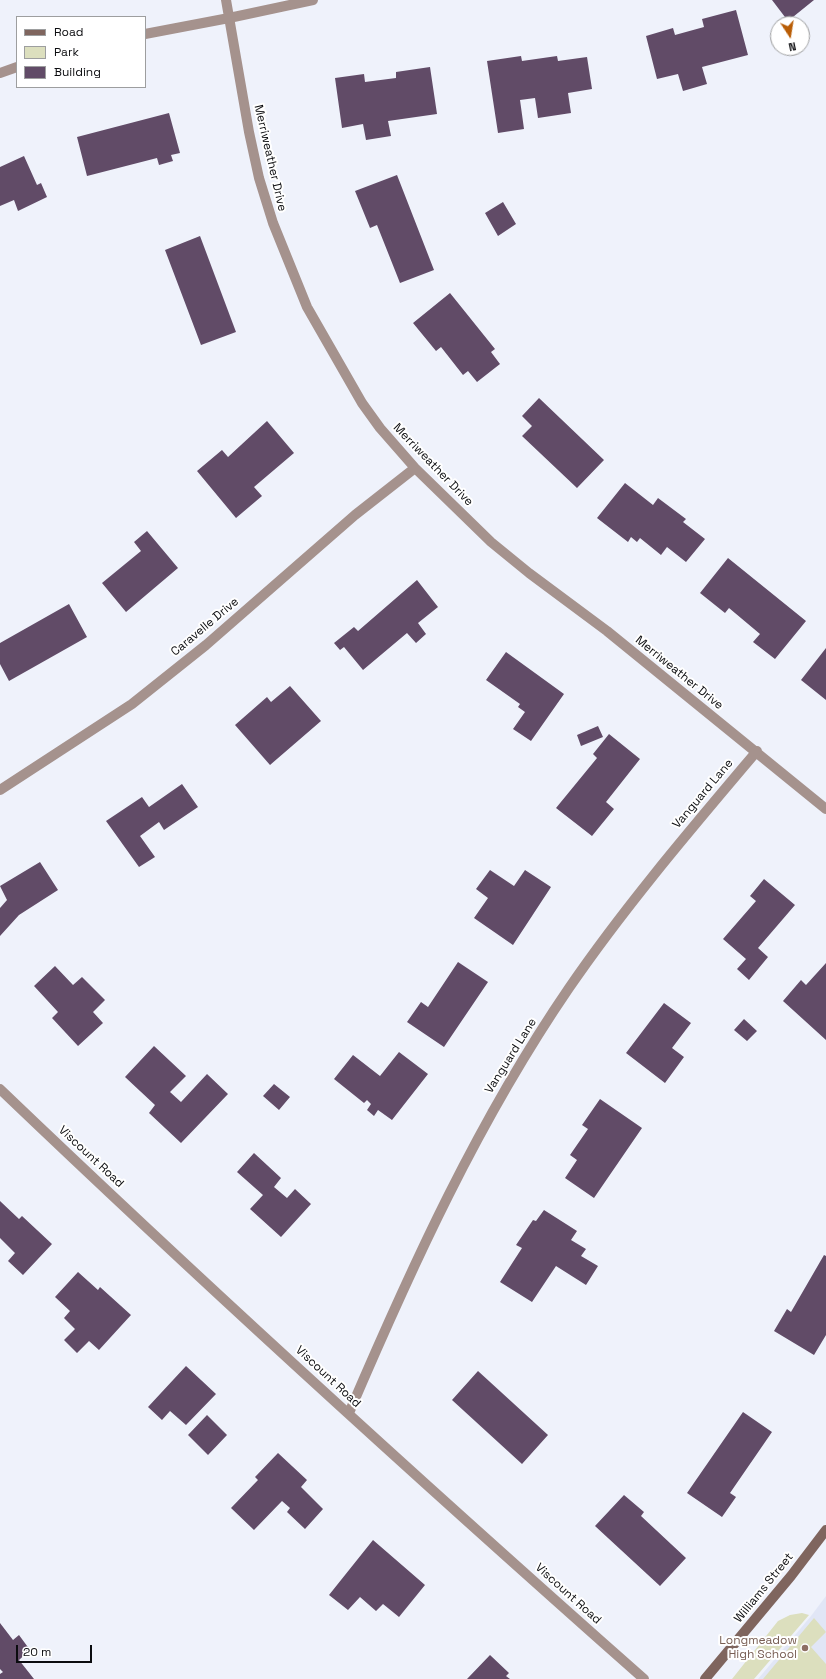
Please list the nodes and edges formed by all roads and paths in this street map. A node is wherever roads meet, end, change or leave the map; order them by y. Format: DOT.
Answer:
graph roads {
  1 [pos="226,0"];
  2 [pos="313,0"];
  3 [pos="229,18"];
  4 [pos="146,34"];
  5 [pos="16,67"];
  6 [pos="0,73"];
  7 [pos="415,468"];
  8 [pos="756,751"];
  9 [pos="0,790"];
  10 [pos="826,809"];
  11 [pos="0,1089"];
  12 [pos="349,1413"];
  13 [pos="826,1530"];
  14 [pos="644,1679"];
  15 [pos="705,1679"];
  1 -- 3 [label="street, Merriweather Drive"];
  2 -- 3 [label="street"];
  3 -- 4 [label="street"];
  3 -- 7 [label="street, Merriweather Drive"];
  5 -- 6 [label="street"];
  7 -- 8 [label="street, Merriweather Drive"];
  7 -- 9 [label="street, Caravelle Drive"];
  8 -- 10 [label="street, Merriweather Drive"];
  8 -- 12 [label="street, Vanguard Lane"];
  11 -- 12 [label="street, Viscount Road"];
  12 -- 14 [label="street, Viscount Road"];
  13 -- 15 [label="main road, Williams Street"];
}
